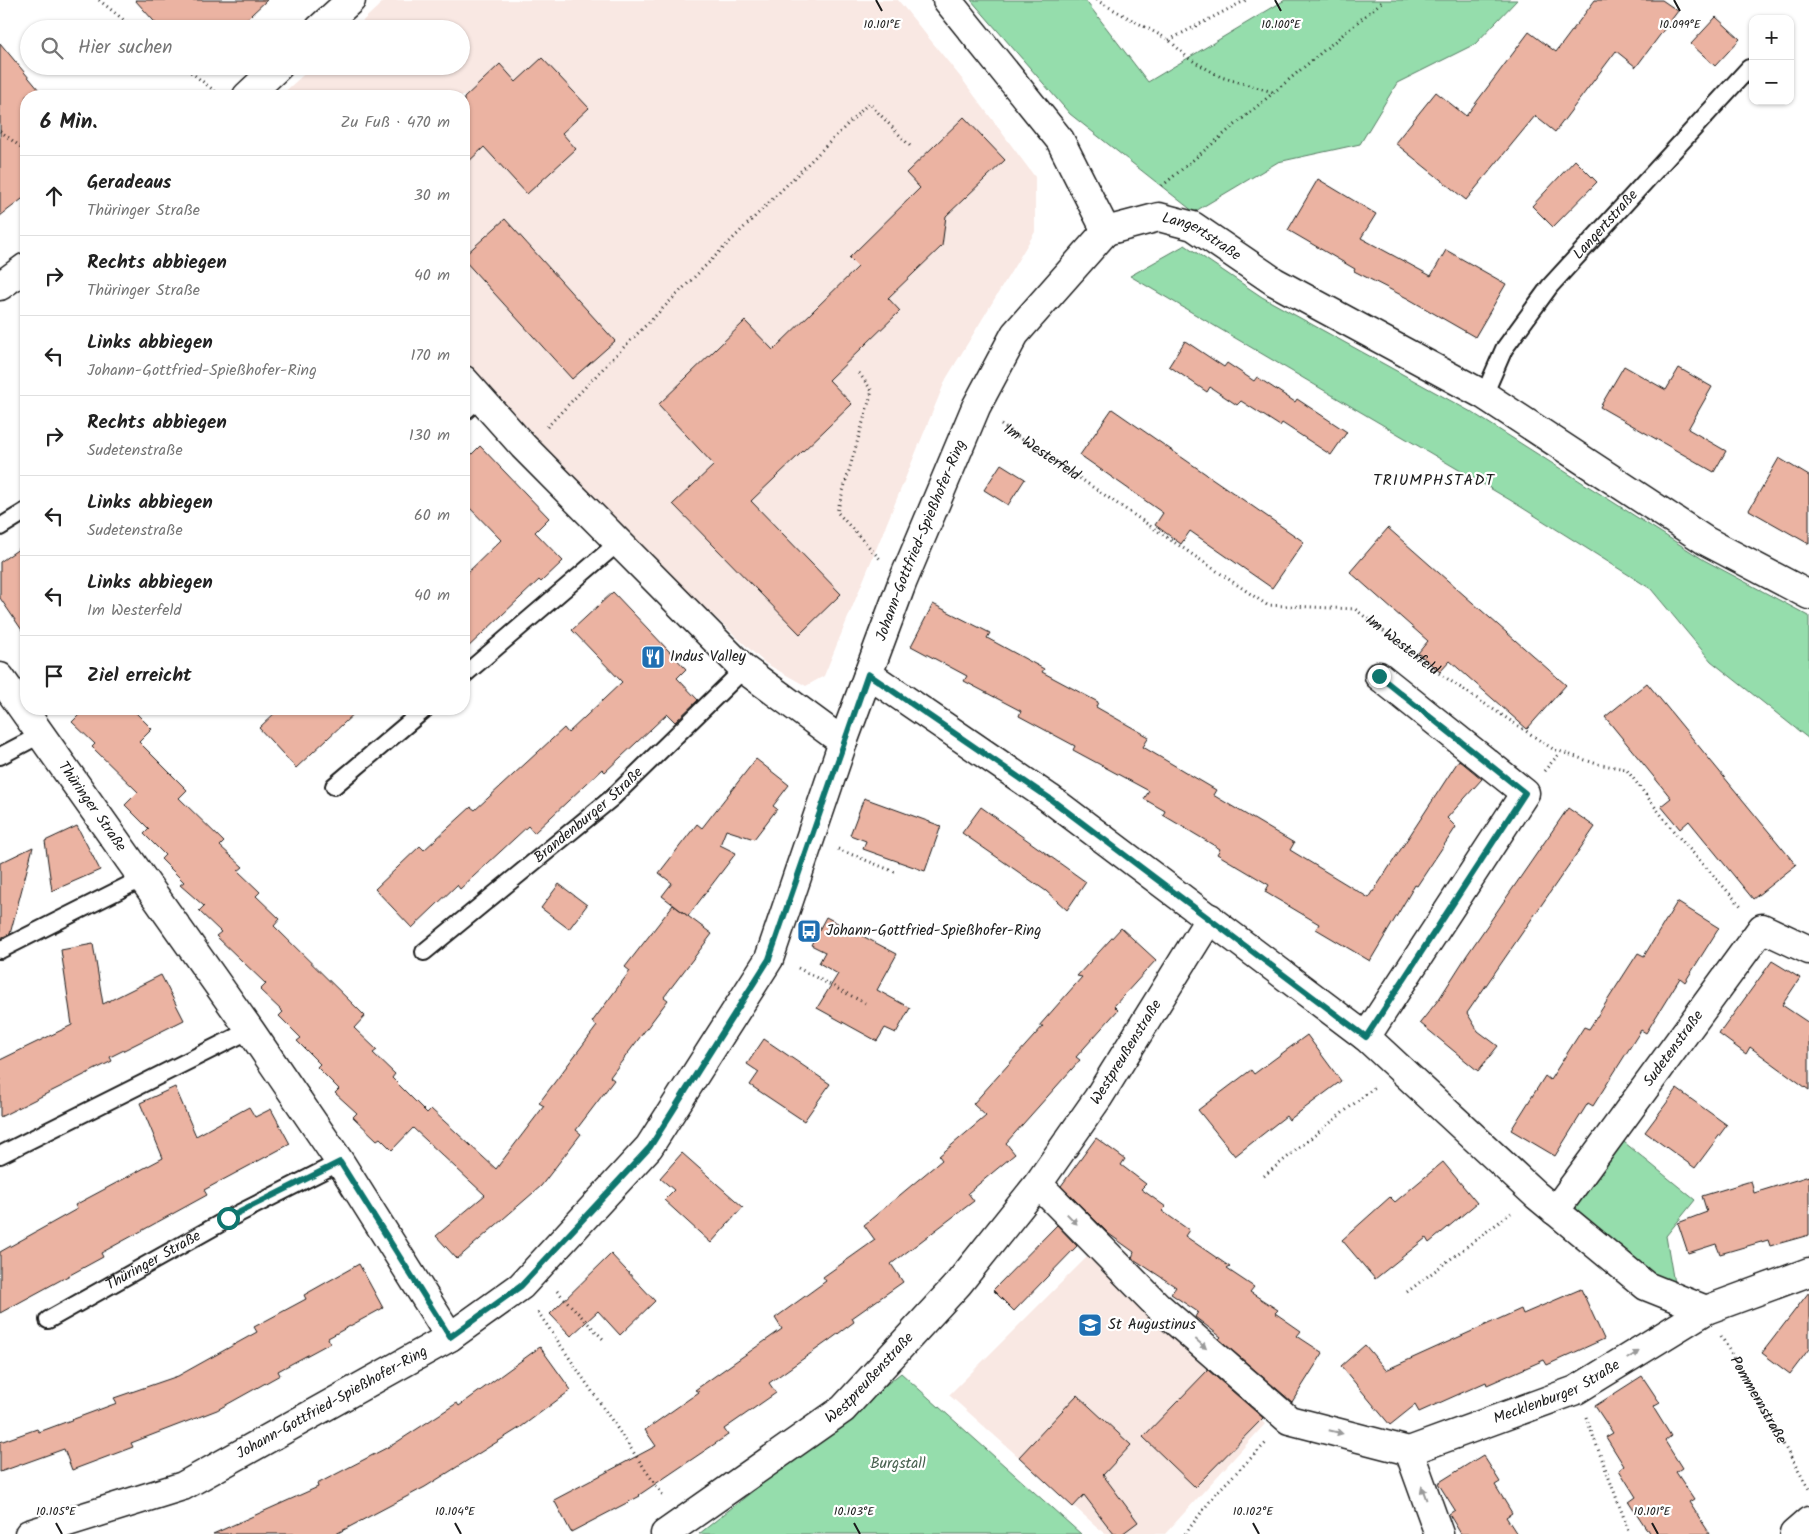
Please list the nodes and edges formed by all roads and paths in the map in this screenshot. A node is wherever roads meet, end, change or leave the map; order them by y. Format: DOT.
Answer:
graph roads {
  1 [pos="99,0"];
  2 [pos="350,0"];
  3 [pos="947,0"];
  4 [pos="1096,0"];
  5 [pos="1246,0"];
  6 [pos="1384,0"];
  7 [pos="124,20"];
  8 [pos="329,20"];
  9 [pos="1169,40"];
  10 [pos="1749,68"];
  11 [pos="194,75"];
  12 [pos="269,75"];
  13 [pos="213,90"];
  14 [pos="253,90"];
  15 [pos="1274,92"];
  16 [pos="0,131"];
  17 [pos="20,146"];
  18 [pos="911,147"];
  19 [pos="1159,188"];
  20 [pos="1106,232"];
  21 [pos="20,271"];
  22 [pos="0,286"];
  23 [pos="859,373"];
  24 [pos="1484,394"];
  25 [pos="470,398"];
  26 [pos="976,408"];
  27 [pos="523,446"];
  28 [pos="20,515"];
  29 [pos="0,527"];
  30 [pos="619,542"];
  31 [pos="902,583"];
  32 [pos="1809,595"];
  33 [pos="744,669"];
  34 [pos="470,670"];
  35 [pos="868,674"];
  36 [pos="1379,676"];
  37 [pos="0,677"];
  38 [pos="20,706"];
  39 [pos="26,715"];
  40 [pos="418,715"];
  41 [pos="40,735"];
  42 [pos="843,742"];
  43 [pos="0,756"];
  44 [pos="334,786"];
  45 [pos="810,838"];
  46 [pos="895,872"];
  47 [pos="143,878"];
  48 [pos="1210,918"];
  49 [pos="1762,928"];
  50 [pos="0,950"];
  51 [pos="1809,950"];
  52 [pos="424,952"];
  53 [pos="771,954"];
  54 [pos="865,1004"];
  55 [pos="250,1030"];
  56 [pos="1366,1037"];
  57 [pos="1400,1067"];
  58 [pos="0,1155"];
  59 [pos="340,1162"];
  60 [pos="1264,1176"];
  61 [pos="1038,1184"];
  62 [pos="1545,1203"];
  63 [pos="540,1266"];
  64 [pos="1809,1272"];
  65 [pos="521,1286"];
  66 [pos="1407,1292"];
  67 [pos="1706,1310"];
  68 [pos="48,1320"];
  69 [pos="450,1337"];
  70 [pos="605,1341"];
  71 [pos="1576,1390"];
  72 [pos="1289,1420"];
  73 [pos="1409,1451"];
  74 [pos="1809,1489"];
  75 [pos="669,1504"];
  76 [pos="1809,1521"];
  77 [pos="28,1534"];
  78 [pos="664,1534"];
  79 [pos="1185,1534"];
  80 [pos="1439,1534"];
  81 [pos="1630,1534"];
  82 [pos="1794,1534"];
  1 -- 7 [label="path"];
  2 -- 8 [label="street"];
  3 -- 20 [label="street"];
  4 -- 9 [label="path"];
  5 -- 9 [label="path"];
  6 -- 15 [label="path"];
  9 -- 15 [label="path"];
  10 -- 24 [label="lane, Langertstraße"];
  11 -- 13 [label="path"];
  12 -- 14 [label="street"];
  15 -- 19 [label="path"];
  16 -- 17 [label="path"];
  18 -- 27 [label="path"];
  20 -- 24 [label="street, Langertstraße"];
  20 -- 26 [label="street, Johann-Gottfried-Spießhofer-Ring"];
  21 -- 22 [label="street"];
  23 -- 31 [label="path"];
  24 -- 32 [label="street, Langertstraße"];
  25 -- 27 [label="street"];
  26 -- 31 [label="street, Johann-Gottfried-Spießhofer-Ring"];
  26 -- 49 [label="path, Im Westerfeld"];
  27 -- 30 [label="street"];
  28 -- 29 [label="lane"];
  30 -- 33 [label="street"];
  30 -- 34 [label="lane"];
  31 -- 35 [label="street, Johann-Gottfried-Spießhofer-Ring"];
  33 -- 42 [label="street"];
  33 -- 52 [label="lane, Brandenburger Straße"];
  35 -- 42 [label="street, Johann-Gottfried-Spießhofer-Ring"];
  35 -- 48 [label="street"];
  36 -- 56 [label="street"];
  37 -- 38 [label="street, Thüringer Straße"];
  39 -- 41 [label="street, Thüringer Straße"];
  40 -- 44 [label="lane"];
  41 -- 43 [label="lane"];
  41 -- 47 [label="street, Thüringer Straße"];
  42 -- 45 [label="street, Johann-Gottfried-Spießhofer-Ring"];
  45 -- 46 [label="path"];
  45 -- 53 [label="street, Johann-Gottfried-Spießhofer-Ring"];
  47 -- 50 [label="lane"];
  47 -- 55 [label="street, Thüringer Straße"];
  48 -- 56 [label="street"];
  48 -- 61 [label="street, Westpreußenstraße"];
  49 -- 51 [label="street"];
  49 -- 62 [label="street, Sudetenstraße"];
  53 -- 54 [label="path"];
  53 -- 63 [label="street, Johann-Gottfried-Spießhofer-Ring"];
  55 -- 58 [label="lane"];
  55 -- 59 [label="street, Thüringer Straße"];
  56 -- 57 [label="street"];
  57 -- 60 [label="path"];
  57 -- 62 [label="street"];
  59 -- 68 [label="lane, Thüringer Straße"];
  59 -- 69 [label="street, Thüringer Straße"];
  61 -- 72 [label="street, one-way"];
  61 -- 78 [label="street, Westpreußenstraße"];
  62 -- 66 [label="path"];
  62 -- 67 [label="street"];
  63 -- 65 [label="street, Johann-Gottfried-Spießhofer-Ring"];
  63 -- 70 [label="path"];
  64 -- 67 [label="street, Mecklenburger Straße"];
  65 -- 69 [label="street, Johann-Gottfried-Spießhofer-Ring"];
  65 -- 75 [label="path"];
  71 -- 67 [label="street, Mecklenburger Straße, one-way"];
  67 -- 74 [label="path, Pommernstraße"];
  69 -- 77 [label="street, Johann-Gottfried-Spießhofer-Ring"];
  71 -- 73 [label="street, Mecklenburger Straße"];
  71 -- 81 [label="path"];
  72 -- 73 [label="street, one-way"];
  72 -- 79 [label="path"];
  80 -- 73 [label="street, one-way"];
  76 -- 82 [label="street"];
}
